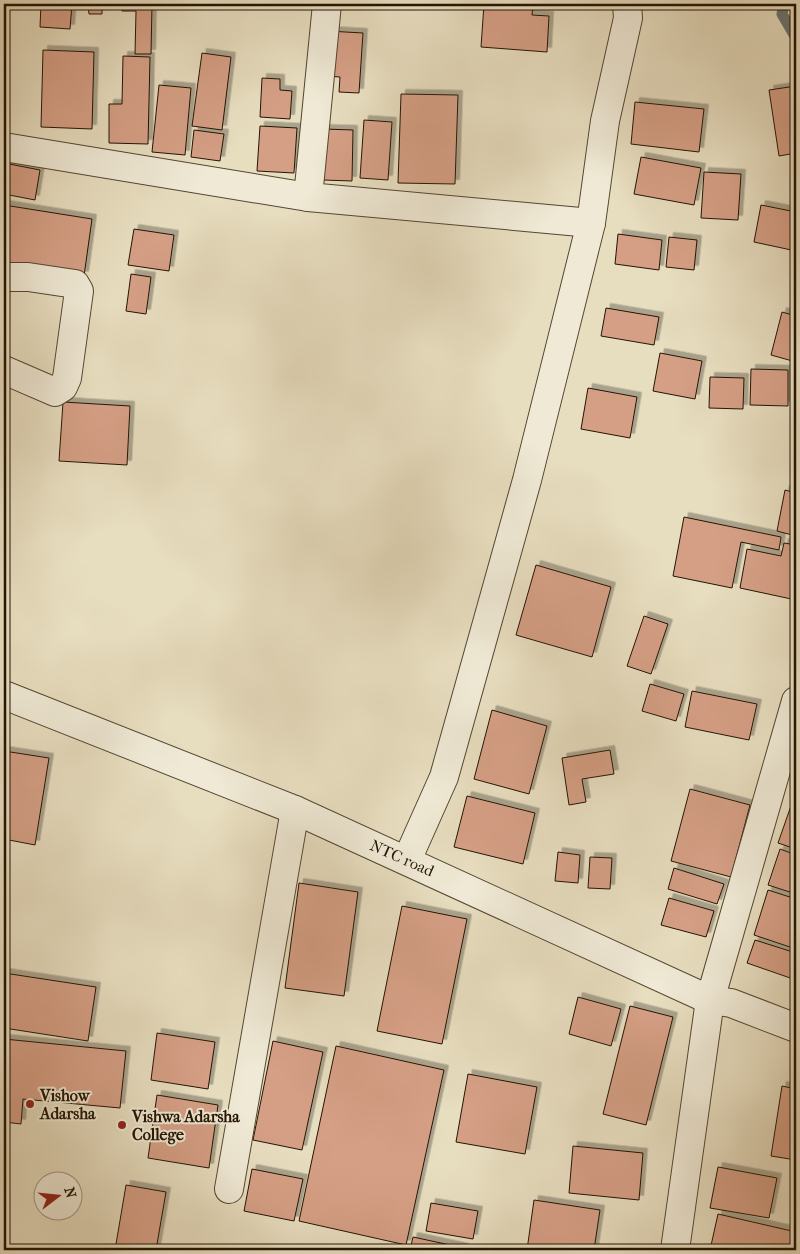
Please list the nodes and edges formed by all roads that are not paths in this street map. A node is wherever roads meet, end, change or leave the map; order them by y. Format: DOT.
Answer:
graph roads {
  1 [pos="327,4"];
  2 [pos="627,4"];
  3 [pos="4,147"];
  4 [pos="308,197"];
  5 [pos="591,223"];
  6 [pos="4,277"];
  7 [pos="4,370"];
  8 [pos="4,695"];
  9 [pos="796,701"];
  10 [pos="295,810"];
  11 [pos="406,860"];
  12 [pos="710,1000"];
  13 [pos="796,1028"];
  14 [pos="229,1189"];
  15 [pos="675,1250"];
  1 -- 4 [label="street"];
  2 -- 5 [label="street"];
  3 -- 4 [label="street"];
  4 -- 5 [label="street"];
  5 -- 11 [label="street"];
  6 -- 7 [label="street"];
  8 -- 10 [label="street, NTC road"];
  9 -- 12 [label="street"];
  10 -- 11 [label="street, NTC road"];
  10 -- 14 [label="street"];
  11 -- 12 [label="street, NTC road"];
  12 -- 13 [label="street, NTC road"];
  12 -- 15 [label="street"];
}
